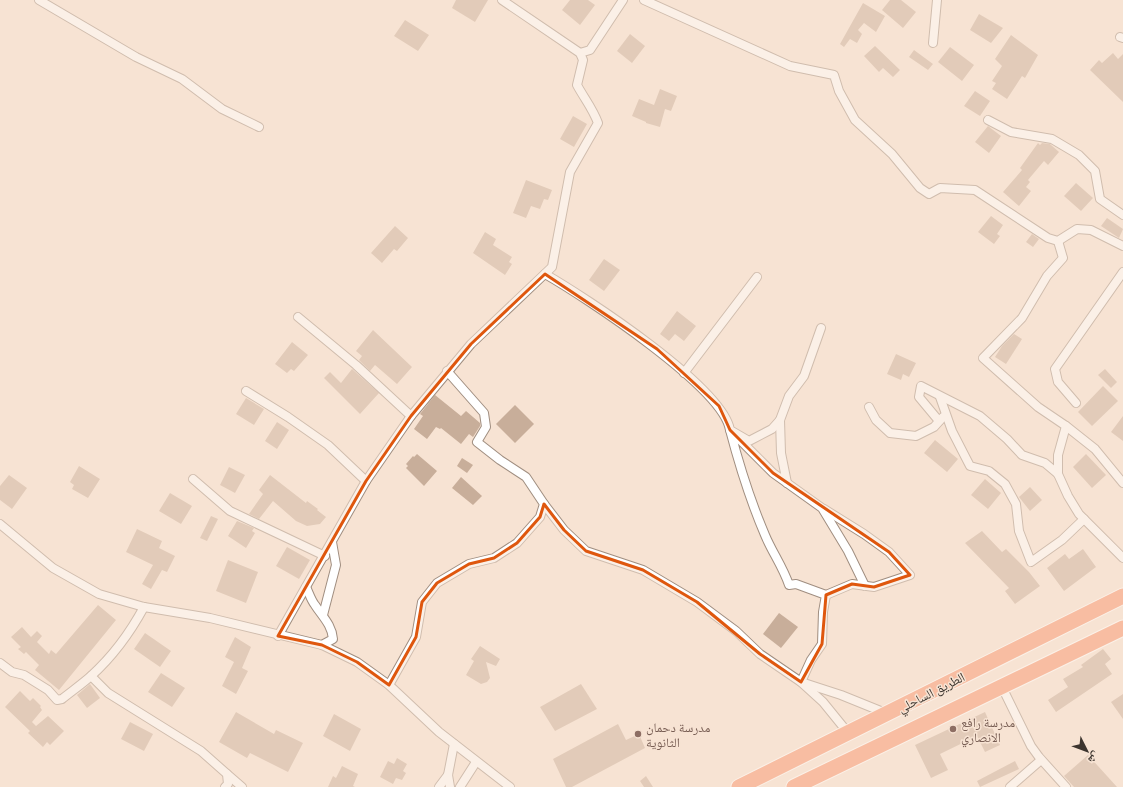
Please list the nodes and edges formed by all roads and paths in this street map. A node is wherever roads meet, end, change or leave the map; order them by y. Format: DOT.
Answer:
graph roads {
  1 [pos="39,0"];
  2 [pos="502,0"];
  3 [pos="623,0"];
  4 [pos="644,0"];
  5 [pos="937,0"];
  6 [pos="933,43"];
  7 [pos="580,53"];
  8 [pos="988,120"];
  9 [pos="259,128"];
  10 [pos="1123,215"];
  11 [pos="1058,241"];
  12 [pos="1123,246"];
  13 [pos="1123,272"];
  14 [pos="545,274"];
  15 [pos="757,277"];
  16 [pos="298,317"];
  17 [pos="821,328"];
  18 [pos="447,370"];
  19 [pos="684,373"];
  20 [pos="246,391"];
  21 [pos="940,397"];
  22 [pos="1076,404"];
  23 [pos="869,407"];
  24 [pos="946,413"];
  25 [pos="411,416"];
  26 [pos="780,420"];
  27 [pos="939,421"];
  28 [pos="1066,426"];
  29 [pos="730,430"];
  30 [pos="1058,474"];
  31 [pos="193,479"];
  32 [pos="366,481"];
  33 [pos="787,483"];
  34 [pos="1123,483"];
  35 [pos="544,504"];
  36 [pos="822,508"];
  37 [pos="1084,519"];
  38 [pos="0,524"];
  39 [pos="332,542"];
  40 [pos="325,556"];
  41 [pos="1123,558"];
  42 [pos="865,586"];
  43 [pos="306,587"];
  44 [pos="826,595"];
  45 [pos="1123,596"];
  46 [pos="144,607"];
  47 [pos="323,615"];
  48 [pos="1123,628"];
  49 [pos="278,636"];
  50 [pos="322,645"];
  51 [pos="0,663"];
  52 [pos="91,676"];
  53 [pos="800,682"];
  54 [pos="389,685"];
  55 [pos="1001,685"];
  56 [pos="888,714"];
  57 [pos="849,734"];
  58 [pos="454,744"];
  59 [pos="1041,760"];
  60 [pos="476,762"];
  61 [pos="227,774"];
  62 [pos="448,775"];
  63 [pos="239,785"];
  64 [pos="225,787"];
  65 [pos="439,787"];
  66 [pos="450,787"];
  67 [pos="460,787"];
  68 [pos="510,787"];
  69 [pos="739,787"];
  70 [pos="794,787"];
  71 [pos="1010,787"];
  72 [pos="1066,787"];
  1 -- 9 [label="street"];
  2 -- 7 [label="street"];
  3 -- 7 [label="street"];
  4 -- 11 [label="street"];
  5 -- 6 [label="street"];
  7 -- 14 [label="street"];
  8 -- 10 [label="street"];
  11 -- 12 [label="street"];
  11 -- 28 [label="street"];
  13 -- 22 [label="street"];
  14 -- 18 [label="street"];
  14 -- 19 [label="street"];
  15 -- 19 [label="street"];
  16 -- 25 [label="street"];
  17 -- 26 [label="street"];
  18 -- 25 [label="street"];
  18 -- 35 [label="street"];
  19 -- 29 [label="street"];
  20 -- 32 [label="street"];
  21 -- 24 [label="street"];
  21 -- 27 [label="street"];
  21 -- 30 [label="street"];
  23 -- 27 [label="street"];
  24 -- 27 [label="street"];
  24 -- 37 [label="street"];
  25 -- 32 [label="street"];
  26 -- 29 [label="street"];
  26 -- 33 [label="street"];
  28 -- 30 [label="street"];
  28 -- 34 [label="street"];
  29 -- 33 [label="street"];
  29 -- 44 [label="street"];
  30 -- 37 [label="street"];
  31 -- 40 [label="street"];
  32 -- 39 [label="street"];
  33 -- 36 [label="street"];
  35 -- 53 [label="street"];
  35 -- 54 [label="street"];
  36 -- 42 [label="street"];
  36 -- 42 [label="street"];
  37 -- 41 [label="street"];
  38 -- 46 [label="street"];
  39 -- 40 [label="street"];
  39 -- 47 [label="street"];
  40 -- 43 [label="street"];
  42 -- 44 [label="street"];
  43 -- 47 [label="street"];
  43 -- 49 [label="street"];
  44 -- 53 [label="street"];
  45 -- 56 [label="highway, الطريق الساحلي"];
  46 -- 49 [label="street"];
  46 -- 52 [label="street"];
  47 -- 50 [label="street"];
  48 -- 55 [label="highway, الطريق الساحلي"];
  49 -- 50 [label="street"];
  50 -- 54 [label="street"];
  51 -- 52 [label="street"];
  52 -- 61 [label="street"];
  53 -- 56 [label="street"];
  53 -- 57 [label="street"];
  54 -- 58 [label="street"];
  55 -- 59 [label="street"];
  55 -- 70 [label="highway, الطريق الساحلي"];
  56 -- 57 [label="highway, الطريق الساحلي"];
  57 -- 69 [label="highway, الطريق الساحلي"];
  58 -- 60 [label="street"];
  58 -- 62 [label="street"];
  59 -- 71 [label="street"];
  59 -- 72 [label="street"];
  60 -- 67 [label="street"];
  60 -- 68 [label="street"];
  61 -- 63 [label="street"];
  61 -- 64 [label="street"];
  62 -- 65 [label="street"];
  62 -- 66 [label="street"];
}
